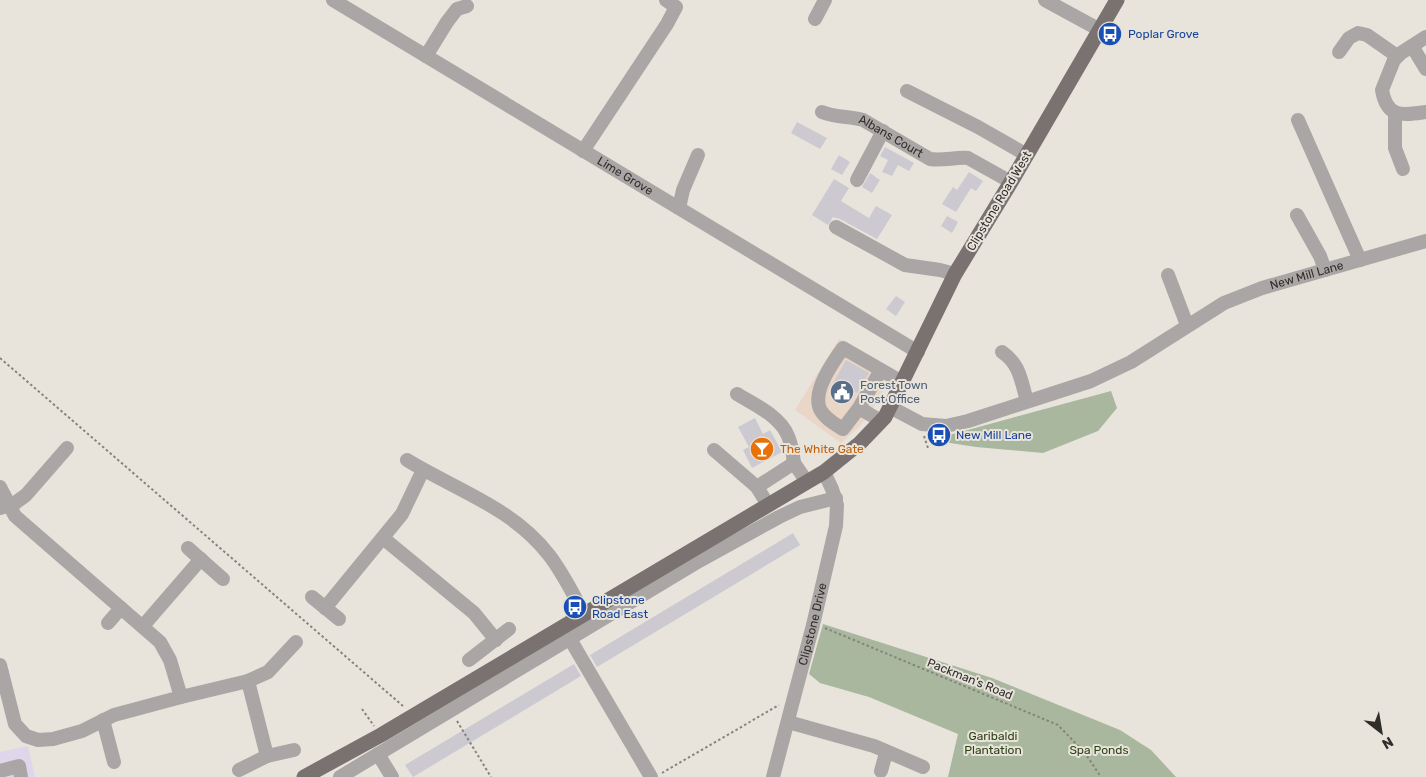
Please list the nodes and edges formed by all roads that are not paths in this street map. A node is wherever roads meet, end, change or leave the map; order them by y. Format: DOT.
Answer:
graph roads {
  1 [pos="333,0"];
  2 [pos="666,0"];
  3 [pos="825,0"];
  4 [pos="1045,0"];
  5 [pos="1117,0"];
  6 [pos="467,6"];
  7 [pos="815,19"];
  8 [pos="1100,30"];
  9 [pos="1426,37"];
  10 [pos="1412,46"];
  11 [pos="1339,52"];
  12 [pos="426,56"];
  13 [pos="1397,56"];
  14 [pos="1426,69"];
  15 [pos="907,91"];
  16 [pos="822,112"];
  17 [pos="1426,112"];
  18 [pos="1395,114"];
  19 [pos="1298,120"];
  20 [pos="883,131"];
  21 [pos="583,150"];
  22 [pos="698,155"];
  23 [pos="1027,155"];
  24 [pos="1403,169"];
  25 [pos="857,180"];
  26 [pos="1011,182"];
  27 [pos="679,208"];
  28 [pos="1298,215"];
  29 [pos="836,227"];
  30 [pos="1426,241"];
  31 [pos="1360,260"];
  32 [pos="1325,270"];
  33 [pos="955,274"];
  34 [pos="1168,274"];
  35 [pos="1187,325"];
  36 [pos="918,352"];
  37 [pos="1002,352"];
  38 [pos="881,370"];
  39 [pos="902,382"];
  40 [pos="737,394"];
  41 [pos="1027,401"];
  42 [pos="890,406"];
  43 [pos="859,408"];
  44 [pos="880,421"];
  45 [pos="67,448"];
  46 [pos="714,450"];
  47 [pos="407,460"];
  48 [pos="794,463"];
  49 [pos="423,470"];
  50 [pos="824,472"];
  51 [pos="807,482"];
  52 [pos="0,487"];
  53 [pos="757,487"];
  54 [pos="836,498"];
  55 [pos="768,505"];
  56 [pos="5,506"];
  57 [pos="383,538"];
  58 [pos="188,548"];
  59 [pos="201,559"];
  60 [pos="224,579"];
  61 [pos="312,597"];
  62 [pos="121,608"];
  63 [pos="325,608"];
  64 [pos="584,614"];
  65 [pos="339,619"];
  66 [pos="108,623"];
  67 [pos="143,626"];
  68 [pos="509,629"];
  69 [pos="570,639"];
  70 [pos="496,640"];
  71 [pos="296,642"];
  72 [pos="468,660"];
  73 [pos="0,665"];
  74 [pos="248,681"];
  75 [pos="181,697"];
  76 [pos="103,720"];
  77 [pos="788,722"];
  78 [pos="294,750"];
  79 [pos="886,753"];
  80 [pos="378,754"];
  81 [pos="267,756"];
  82 [pos="114,762"];
  83 [pos="923,767"];
  84 [pos="239,770"];
  85 [pos="0,771"];
  86 [pos="881,771"];
  87 [pos="21,777"];
  88 [pos="304,777"];
  89 [pos="340,777"];
  90 [pos="392,777"];
  91 [pos="651,777"];
  92 [pos="773,777"];
  1 -- 12 [label="street, Lime Grove"];
  2 -- 21 [label="street"];
  3 -- 7 [label="street"];
  4 -- 8 [label="street"];
  5 -- 8 [label="main road, Clipstone Road West"];
  6 -- 12 [label="street"];
  8 -- 23 [label="main road, Clipstone Road West"];
  9 -- 10 [label="street"];
  10 -- 13 [label="street"];
  10 -- 14 [label="street"];
  11 -- 13 [label="street"];
  12 -- 21 [label="street, Lime Grove"];
  13 -- 18 [label="street"];
  15 -- 23 [label="street"];
  16 -- 20 [label="street, Albans Court"];
  17 -- 18 [label="street"];
  18 -- 24 [label="street"];
  19 -- 31 [label="street"];
  20 -- 25 [label="street"];
  20 -- 26 [label="street, Albans Court"];
  21 -- 27 [label="street, Lime Grove"];
  22 -- 27 [label="street"];
  23 -- 26 [label="main road, Clipstone Road West"];
  26 -- 33 [label="main road, Clipstone Road West"];
  27 -- 36 [label="street, Lime Grove"];
  28 -- 32 [label="street"];
  29 -- 33 [label="street"];
  30 -- 31 [label="street, New Mill Lane"];
  31 -- 32 [label="street, New Mill Lane"];
  32 -- 35 [label="street, New Mill Lane"];
  33 -- 36 [label="main road, Clipstone Road West"];
  34 -- 35 [label="street"];
  35 -- 41 [label="street, New Mill Lane"];
  36 -- 39 [label="main road, Clipstone Road West"];
  37 -- 41 [label="street"];
  38 -- 39 [label="street"];
  38 -- 43 [label="street"];
  38 -- 43 [label="street"];
  39 -- 42 [label="main road, Clipstone Road West"];
  40 -- 48 [label="street"];
  41 -- 42 [label="street, New Mill Lane"];
  42 -- 44 [label="main road"];
  43 -- 44 [label="street"];
  44 -- 50 [label="main road"];
  45 -- 56 [label="street"];
  46 -- 53 [label="street"];
  47 -- 49 [label="street"];
  48 -- 51 [label="street"];
  48 -- 53 [label="street"];
  49 -- 57 [label="street"];
  49 -- 64 [label="street"];
  50 -- 51 [label="main road"];
  50 -- 54 [label="street, Clipstone Drive"];
  51 -- 55 [label="main road"];
  52 -- 56 [label="street"];
  53 -- 55 [label="street"];
  54 -- 69 [label="street"];
  54 -- 77 [label="street, Clipstone Drive"];
  55 -- 64 [label="main road"];
  56 -- 62 [label="street"];
  57 -- 63 [label="street"];
  57 -- 70 [label="street"];
  58 -- 59 [label="street"];
  59 -- 60 [label="street"];
  59 -- 67 [label="street"];
  61 -- 63 [label="street"];
  62 -- 66 [label="street"];
  62 -- 67 [label="street"];
  63 -- 65 [label="street"];
  64 -- 88 [label="main road"];
  67 -- 75 [label="street"];
  68 -- 70 [label="street"];
  69 -- 80 [label="street"];
  69 -- 91 [label="street"];
  70 -- 72 [label="street"];
  71 -- 74 [label="street"];
  73 -- 76 [label="street"];
  74 -- 75 [label="street"];
  74 -- 81 [label="street"];
  75 -- 76 [label="street"];
  76 -- 82 [label="street"];
  77 -- 79 [label="street"];
  77 -- 92 [label="street, Clipstone Drive"];
  78 -- 81 [label="street"];
  79 -- 83 [label="street"];
  79 -- 86 [label="street"];
  80 -- 89 [label="street"];
  80 -- 90 [label="street"];
  81 -- 84 [label="street"];
  85 -- 87 [label="street"];
}
